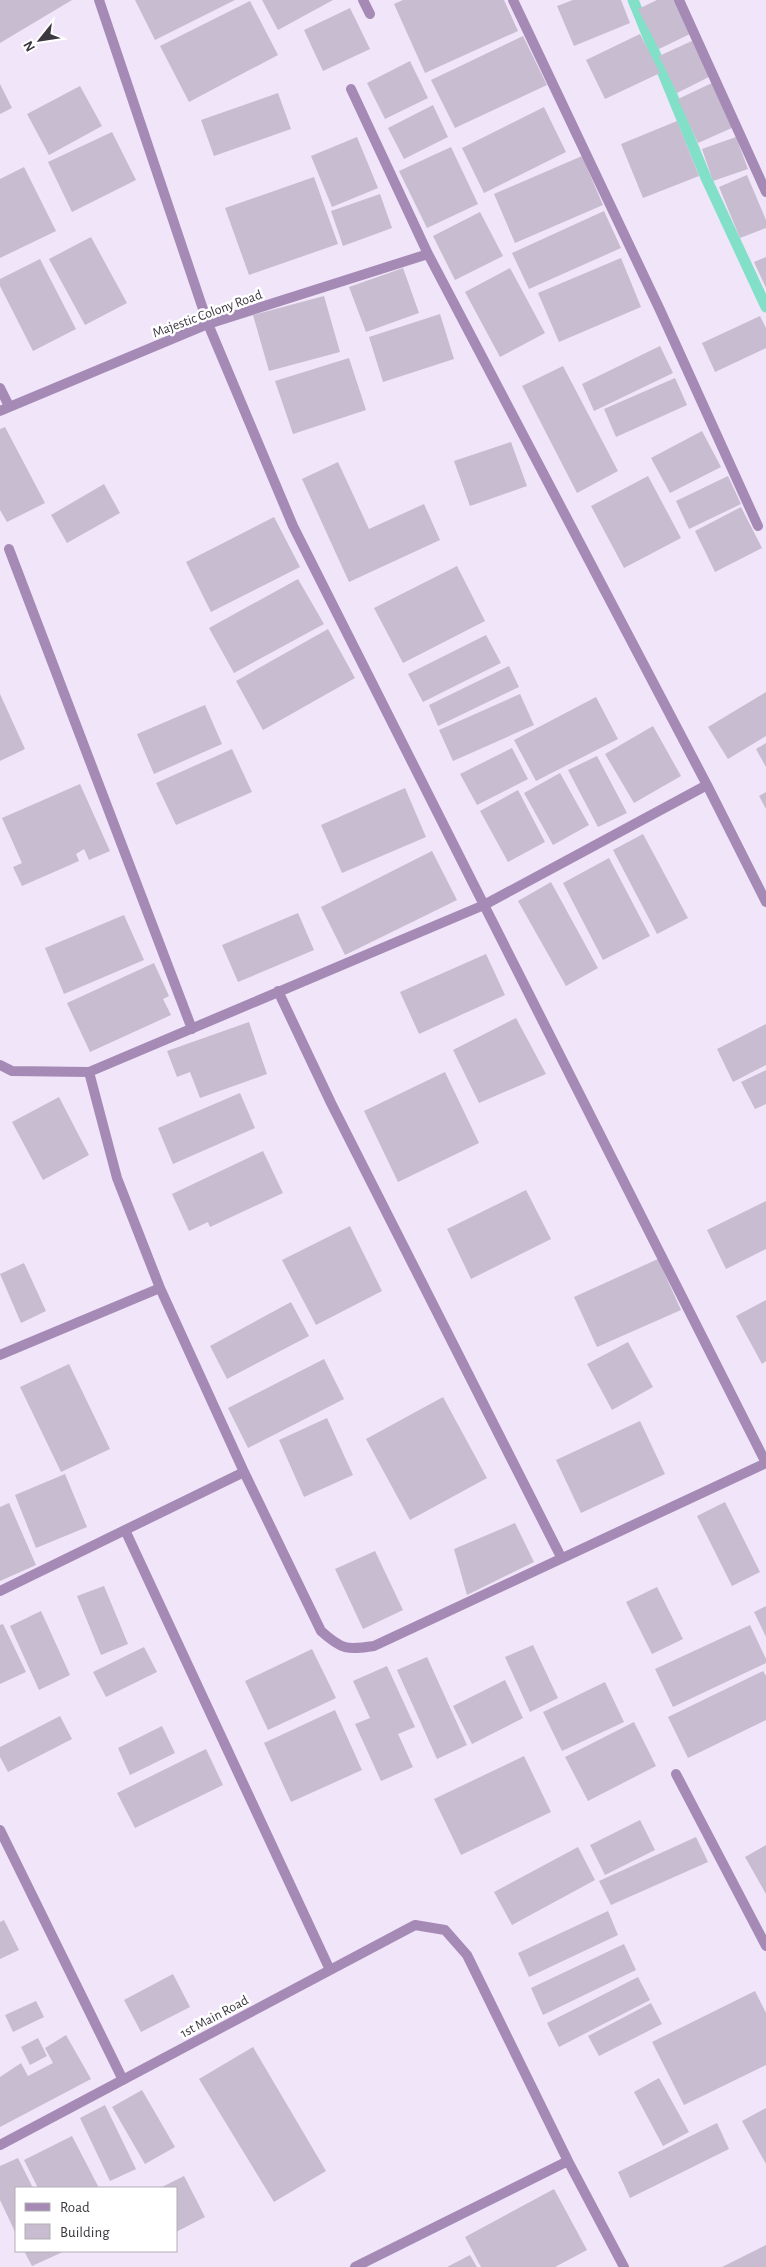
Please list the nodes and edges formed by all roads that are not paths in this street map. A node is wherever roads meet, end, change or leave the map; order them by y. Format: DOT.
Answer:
graph roads {
  1 [pos="99,0"];
  2 [pos="363,0"];
  3 [pos="513,0"];
  4 [pos="679,0"];
  5 [pos="370,14"];
  6 [pos="351,89"];
  7 [pos="766,192"];
  8 [pos="428,254"];
  9 [pos="208,324"];
  10 [pos="0,388"];
  11 [pos="4,408"];
  12 [pos="758,526"];
  13 [pos="9,549"];
  14 [pos="708,785"];
  15 [pos="766,902"];
  16 [pos="484,905"];
  17 [pos="278,991"];
  18 [pos="192,1029"];
  19 [pos="0,1065"];
  20 [pos="89,1072"];
  21 [pos="160,1288"];
  22 [pos="0,1355"];
  23 [pos="766,1463"];
  24 [pos="244,1472"];
  25 [pos="125,1530"];
  26 [pos="561,1557"];
  27 [pos="0,1591"];
  28 [pos="676,1774"];
  29 [pos="0,1830"];
  30 [pos="766,1946"];
  31 [pos="330,1970"];
  32 [pos="123,2080"];
  33 [pos="0,2145"];
  34 [pos="568,2161"];
  35 [pos="355,2267"];
  36 [pos="624,2267"];
  1 -- 9 [label="street"];
  2 -- 5 [label="street"];
  3 -- 12 [label="street"];
  4 -- 7 [label="street"];
  6 -- 8 [label="street"];
  8 -- 9 [label="street, Majestic Colony Road"];
  8 -- 14 [label="street"];
  9 -- 11 [label="street, Majestic Colony Road"];
  9 -- 16 [label="street"];
  10 -- 11 [label="street"];
  13 -- 18 [label="street"];
  14 -- 15 [label="street"];
  14 -- 16 [label="street"];
  16 -- 17 [label="street"];
  16 -- 23 [label="street"];
  17 -- 18 [label="street"];
  17 -- 26 [label="street"];
  18 -- 20 [label="street"];
  19 -- 20 [label="street"];
  20 -- 21 [label="street"];
  21 -- 22 [label="street"];
  21 -- 24 [label="street"];
  23 -- 26 [label="street"];
  24 -- 25 [label="street"];
  24 -- 26 [label="street"];
  25 -- 27 [label="street"];
  25 -- 31 [label="street"];
  28 -- 30 [label="street"];
  29 -- 32 [label="street"];
  31 -- 32 [label="street, 1st Main Road"];
  31 -- 34 [label="street, 1st Main Road"];
  32 -- 33 [label="street, 1st Main Road"];
  34 -- 35 [label="street"];
  34 -- 36 [label="street"];
}
